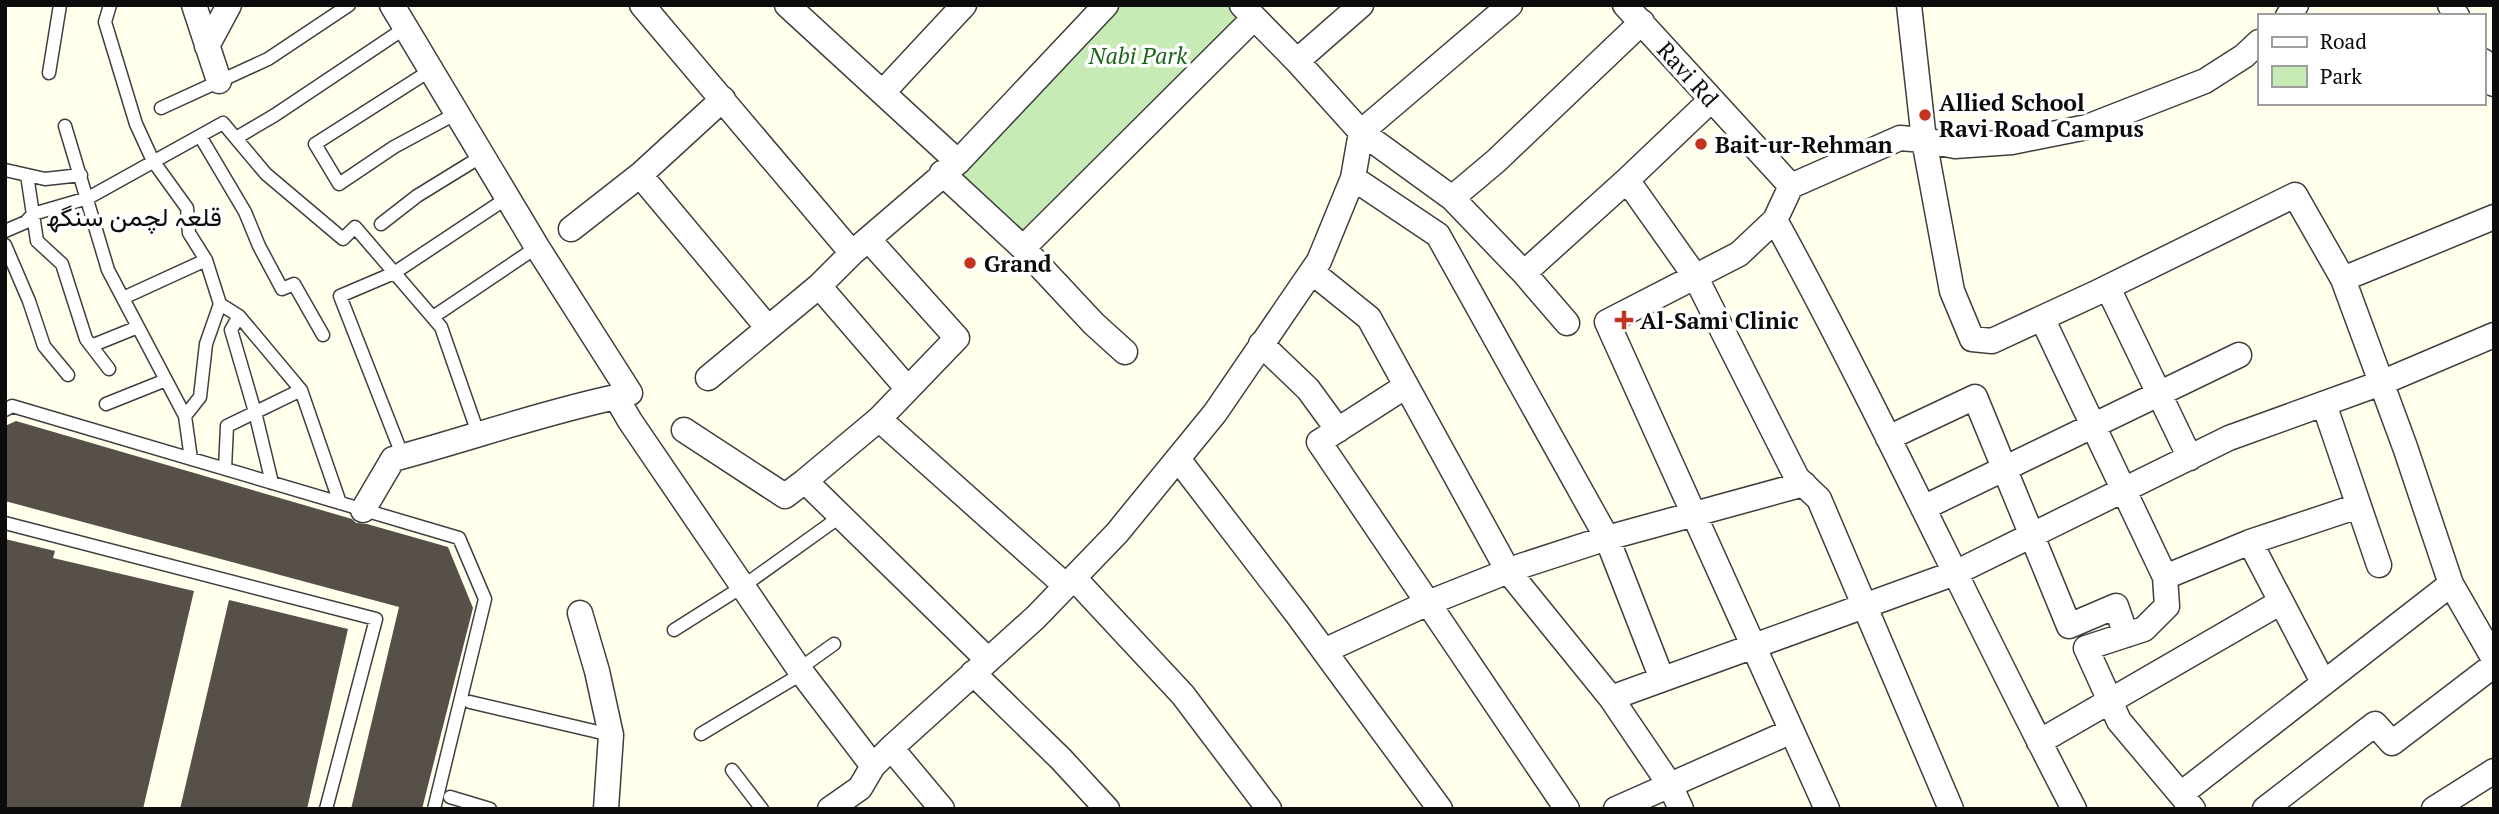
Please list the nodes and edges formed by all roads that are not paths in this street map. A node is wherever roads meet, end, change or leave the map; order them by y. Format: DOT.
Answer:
graph roads {
  1 [pos="60,5"];
  2 [pos="110,5"];
  3 [pos="194,5"];
  4 [pos="229,5"];
  5 [pos="349,5"];
  6 [pos="391,5"];
  7 [pos="642,5"];
  8 [pos="964,5"];
  9 [pos="1106,5"];
  10 [pos="1361,5"];
  11 [pos="1510,5"];
  12 [pos="1909,5"];
  13 [pos="803,10"];
  14 [pos="1248,12"];
  15 [pos="1633,13"];
  16 [pos="405,28"];
  17 [pos="2258,43"];
  18 [pos="207,46"];
  19 [pos="1297,61"];
  20 [pos="2485,65"];
  21 [pos="431,70"];
  22 [pos="49,73"];
  23 [pos="219,81"];
  24 [pos="2494,84"];
  25 [pos="883,92"];
  26 [pos="723,99"];
  27 [pos="1711,100"];
  28 [pos="161,108"];
  29 [pos="457,113"];
  30 [pos="65,126"];
  31 [pos="1361,132"];
  32 [pos="200,136"];
  33 [pos="236,138"];
  34 [pos="1924,140"];
  35 [pos="482,156"];
  36 [pos="153,161"];
  37 [pos="950,167"];
  38 [pos="5,170"];
  39 [pos="27,175"];
  40 [pos="80,175"];
  41 [pos="640,175"];
  42 [pos="1353,178"];
  43 [pos="1627,180"];
  44 [pos="1791,186"];
  45 [pos="88,198"];
  46 [pos="507,198"];
  47 [pos="1452,198"];
  48 [pos="33,214"];
  49 [pos="2494,217"];
  50 [pos="1775,220"];
  51 [pos="380,224"];
  52 [pos="571,229"];
  53 [pos="5,231"];
  54 [pos="5,245"];
  55 [pos="861,246"];
  56 [pos="537,247"];
  57 [pos="1023,248"];
  58 [pos="206,260"];
  59 [pos="1312,272"];
  60 [pos="394,273"];
  61 [pos="1524,273"];
  62 [pos="1695,276"];
  63 [pos="2343,279"];
  64 [pos="819,286"];
  65 [pos="2108,288"];
  66 [pos="123,298"];
  67 [pos="220,304"];
  68 [pos="239,316"];
  69 [pos="433,317"];
  70 [pos="2042,318"];
  71 [pos="1567,323"];
  72 [pos="138,327"];
  73 [pos="768,328"];
  74 [pos="323,335"];
  75 [pos="2494,335"];
  76 [pos="1261,344"];
  77 [pos="91,346"];
  78 [pos="1125,352"];
  79 [pos="2239,355"];
  80 [pos="109,369"];
  81 [pos="68,375"];
  82 [pos="708,377"];
  83 [pos="166,380"];
  84 [pos="2381,383"];
  85 [pos="1406,386"];
  86 [pos="906,388"];
  87 [pos="301,390"];
  88 [pos="2159,394"];
  89 [pos="616,397"];
  90 [pos="106,404"];
  91 [pos="2324,404"];
  92 [pos="5,410"];
  93 [pos="255,412"];
  94 [pos="185,416"];
  95 [pos="879,419"];
  96 [pos="2093,426"];
  97 [pos="684,430"];
  98 [pos="1338,430"];
  99 [pos="479,436"];
  100 [pos="1888,438"];
  101 [pos="403,457"];
  102 [pos="2190,458"];
  103 [pos="191,459"];
  104 [pos="1178,459"];
  105 [pos="2005,468"];
  106 [pos="225,469"];
  107 [pos="805,481"];
  108 [pos="272,483"];
  109 [pos="1804,484"];
  110 [pos="2124,491"];
  111 [pos="2358,506"];
  112 [pos="351,507"];
  113 [pos="1923,508"];
  114 [pos="1695,513"];
  115 [pos="841,516"];
  116 [pos="5,523"];
  117 [pos="2031,534"];
  118 [pos="1607,538"];
  119 [pos="2250,542"];
  120 [pos="2379,565"];
  121 [pos="1508,570"];
  122 [pos="1955,573"];
  123 [pos="2165,577"];
  124 [pos="1070,582"];
  125 [pos="2451,584"];
  126 [pos="742,587"];
  127 [pos="2281,602"];
  128 [pos="1428,603"];
  129 [pos="1864,606"];
  130 [pos="580,613"];
  131 [pos="674,630"];
  132 [pos="2126,635"];
  133 [pos="834,644"];
  134 [pos="1754,646"];
  135 [pos="1324,650"];
  136 [pos="2494,659"];
  137 [pos="2494,665"];
  138 [pos="981,666"];
  139 [pos="801,671"];
  140 [pos="1662,679"];
  141 [pos="2323,682"];
  142 [pos="1611,698"];
  143 [pos="2110,701"];
  144 [pos="470,702"];
  145 [pos="1792,731"];
  146 [pos="701,734"];
  147 [pos="611,735"];
  148 [pos="2039,741"];
  149 [pos="891,748"];
  150 [pos="873,766"];
  151 [pos="732,770"];
  152 [pos="2494,771"];
  153 [pos="1670,785"];
  154 [pos="450,797"];
  155 [pos="2187,801"];
  156 [pos="2440,807"];
  157 [pos="1437,808"];
  158 [pos="326,809"];
  159 [pos="434,809"];
  160 [pos="490,809"];
  161 [pos="606,809"];
  162 [pos="762,809"];
  163 [pos="830,809"];
  164 [pos="943,809"];
  165 [pos="1107,809"];
  166 [pos="1269,809"];
  167 [pos="1567,809"];
  168 [pos="1616,809"];
  169 [pos="1681,809"];
  170 [pos="1827,809"];
  171 [pos="1951,809"];
  172 [pos="2074,809"];
  173 [pos="2265,809"];
  1 -- 22 [label="lane"];
  2 -- 36 [label="lane"];
  3 -- 18 [label="street"];
  4 -- 18 [label="street"];
  5 -- 23 [label="lane"];
  6 -- 16 [label="street"];
  7 -- 26 [label="street"];
  8 -- 25 [label="street"];
  9 -- 37 [label="street"];
  10 -- 19 [label="street"];
  11 -- 31 [label="street"];
  12 -- 34 [label="street"];
  13 -- 25 [label="street"];
  14 -- 19 [label="street"];
  14 -- 57 [label="street"];
  15 -- 27 [label="street, Ravi Rd"];
  15 -- 47 [label="street"];
  16 -- 21 [label="street"];
  16 -- 33 [label="lane"];
  17 -- 34 [label="street"];
  18 -- 23 [label="street"];
  19 -- 31 [label="street"];
  20 -- 24 [label="street"];
  21 -- 29 [label="street"];
  21 -- 29 [label="lane"];
  23 -- 28 [label="lane"];
  25 -- 37 [label="street"];
  26 -- 41 [label="street"];
  26 -- 55 [label="street"];
  27 -- 43 [label="street"];
  27 -- 44 [label="street, Ravi Rd"];
  29 -- 35 [label="street"];
  30 -- 40 [label="lane"];
  31 -- 42 [label="street"];
  31 -- 47 [label="street"];
  32 -- 33 [label="lane"];
  32 -- 36 [label="lane"];
  32 -- 74 [label="lane"];
  33 -- 60 [label="lane"];
  34 -- 44 [label="street"];
  34 -- 70 [label="street"];
  35 -- 46 [label="street"];
  35 -- 51 [label="lane"];
  36 -- 45 [label="lane"];
  36 -- 58 [label="lane"];
  37 -- 55 [label="street"];
  37 -- 57 [label="street"];
  38 -- 39 [label="lane"];
  39 -- 40 [label="lane"];
  39 -- 48 [label="lane"];
  40 -- 45 [label="lane"];
  41 -- 52 [label="street"];
  41 -- 73 [label="street"];
  42 -- 59 [label="street"];
  42 -- 118 [label="street"];
  43 -- 61 [label="street"];
  43 -- 62 [label="street"];
  44 -- 50 [label="street"];
  45 -- 48 [label="lane"];
  45 -- 66 [label="lane"];
  46 -- 56 [label="street"];
  46 -- 60 [label="lane"];
  47 -- 61 [label="street"];
  48 -- 53 [label="lane"];
  48 -- 77 [label="lane"];
  49 -- 63 [label="street"];
  50 -- 62 [label="street"];
  50 -- 100 [label="street"];
  54 -- 81 [label="lane"];
  55 -- 64 [label="street"];
  55 -- 86 [label="street"];
  56 -- 69 [label="lane"];
  56 -- 89 [label="street"];
  57 -- 78 [label="street"];
  58 -- 66 [label="lane"];
  58 -- 67 [label="lane"];
  59 -- 76 [label="street"];
  59 -- 85 [label="street"];
  60 -- 69 [label="lane"];
  60 -- 101 [label="lane"];
  61 -- 71 [label="street"];
  62 -- 109 [label="street"];
  62 -- 114 [label="street"];
  63 -- 65 [label="street"];
  63 -- 84 [label="street"];
  64 -- 73 [label="street"];
  64 -- 86 [label="street"];
  65 -- 70 [label="street"];
  65 -- 88 [label="street"];
  66 -- 72 [label="lane"];
  67 -- 68 [label="lane"];
  67 -- 94 [label="lane"];
  68 -- 87 [label="lane"];
  68 -- 93 [label="lane"];
  69 -- 99 [label="lane"];
  70 -- 96 [label="street"];
  72 -- 77 [label="lane"];
  72 -- 83 [label="lane"];
  73 -- 82 [label="street"];
  75 -- 84 [label="street"];
  76 -- 98 [label="street"];
  76 -- 104 [label="street"];
  77 -- 80 [label="lane"];
  79 -- 88 [label="street"];
  83 -- 90 [label="lane"];
  83 -- 94 [label="lane"];
  84 -- 91 [label="street"];
  84 -- 125 [label="street"];
  85 -- 98 [label="street"];
  85 -- 121 [label="street"];
  86 -- 95 [label="street"];
  87 -- 93 [label="lane"];
  87 -- 112 [label="lane"];
  88 -- 96 [label="street"];
  88 -- 102 [label="street"];
  89 -- 99 [label="street"];
  89 -- 126 [label="street"];
  91 -- 102 [label="street"];
  91 -- 111 [label="street"];
  92 -- 103 [label="lane"];
  93 -- 106 [label="lane"];
  93 -- 108 [label="lane"];
  94 -- 103 [label="lane"];
  95 -- 107 [label="street"];
  95 -- 124 [label="street"];
  96 -- 105 [label="street"];
  96 -- 110 [label="street"];
  97 -- 107 [label="street"];
  98 -- 128 [label="street"];
  99 -- 101 [label="street"];
  100 -- 105 [label="street"];
  100 -- 113 [label="street"];
  101 -- 112 [label="street"];
  102 -- 110 [label="street"];
  103 -- 106 [label="lane"];
  104 -- 124 [label="street"];
  104 -- 135 [label="street"];
  105 -- 113 [label="street"];
  105 -- 117 [label="street"];
  106 -- 108 [label="lane"];
  107 -- 115 [label="street"];
  108 -- 112 [label="lane"];
  109 -- 114 [label="street"];
  109 -- 129 [label="street"];
  110 -- 117 [label="street"];
  110 -- 123 [label="street"];
  111 -- 119 [label="street"];
  111 -- 120 [label="street"];
  112 -- 159 [label="lane"];
  113 -- 122 [label="street"];
  114 -- 118 [label="street"];
  114 -- 134 [label="street"];
  115 -- 126 [label="lane"];
  115 -- 138 [label="street"];
  116 -- 158 [label="lane"];
  117 -- 122 [label="street"];
  117 -- 132 [label="street"];
  118 -- 121 [label="street"];
  118 -- 140 [label="street"];
  119 -- 123 [label="street"];
  119 -- 127 [label="street"];
  121 -- 128 [label="street"];
  121 -- 142 [label="street"];
  122 -- 129 [label="street"];
  122 -- 148 [label="street"];
  123 -- 132 [label="street"];
  124 -- 138 [label="street"];
  124 -- 166 [label="street"];
  125 -- 136 [label="street"];
  125 -- 141 [label="street"];
  126 -- 131 [label="lane"];
  126 -- 139 [label="street"];
  127 -- 141 [label="street"];
  127 -- 143 [label="street"];
  128 -- 135 [label="street"];
  128 -- 167 [label="street"];
  129 -- 134 [label="street"];
  129 -- 171 [label="street"];
  130 -- 147 [label="street"];
  132 -- 143 [label="street"];
  133 -- 139 [label="lane"];
  134 -- 140 [label="street"];
  134 -- 145 [label="street"];
  135 -- 157 [label="street"];
  137 -- 173 [label="street"];
  138 -- 149 [label="street"];
  138 -- 165 [label="street"];
  139 -- 146 [label="lane"];
  139 -- 150 [label="street"];
  140 -- 142 [label="street"];
  141 -- 155 [label="street"];
  142 -- 153 [label="street"];
  143 -- 148 [label="street"];
  143 -- 155 [label="street"];
  144 -- 147 [label="lane"];
  145 -- 153 [label="street"];
  145 -- 170 [label="street"];
  147 -- 161 [label="street"];
  148 -- 172 [label="street"];
  149 -- 150 [label="street"];
  149 -- 164 [label="street"];
  150 -- 163 [label="street"];
  151 -- 162 [label="lane"];
  152 -- 156 [label="street"];
  153 -- 168 [label="street"];
  153 -- 169 [label="street"];
  154 -- 160 [label="lane"];
}
